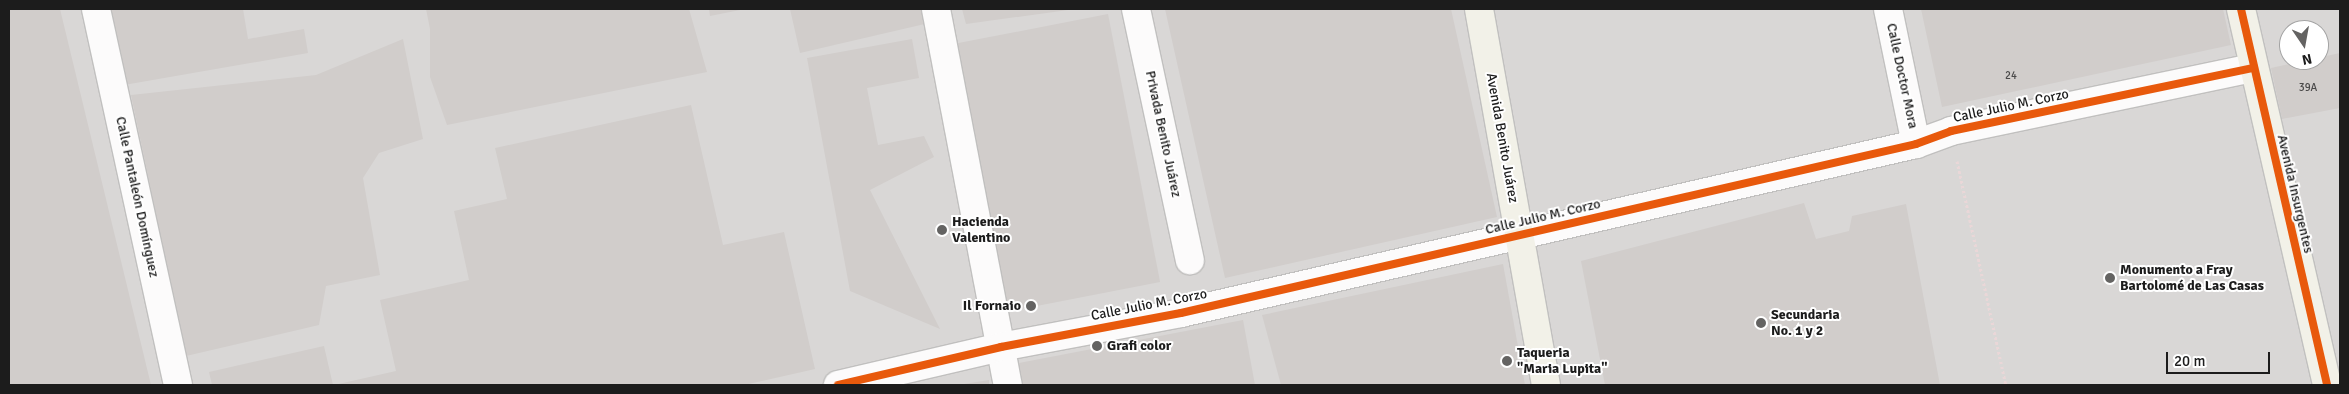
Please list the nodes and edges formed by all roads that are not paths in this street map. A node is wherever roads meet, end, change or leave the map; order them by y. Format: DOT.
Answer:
graph roads {
  1 [pos="96,9"];
  2 [pos="936,9"];
  3 [pos="1136,9"];
  4 [pos="1480,9"];
  5 [pos="1888,9"];
  6 [pos="2241,9"];
  7 [pos="2253,68"];
  8 [pos="1916,144"];
  9 [pos="1518,235"];
  10 [pos="1190,260"];
  11 [pos="1001,347"];
  12 [pos="178,385"];
  13 [pos="838,385"];
  14 [pos="1008,385"];
  15 [pos="1546,385"];
  16 [pos="2327,385"];
  1 -- 12 [label="street, Calle Pantaleón Domínguez"];
  2 -- 11 [label="street"];
  3 -- 10 [label="street, Privada Benito Juárez"];
  4 -- 9 [label="street, Avenida Benito Juárez"];
  5 -- 8 [label="street, Calle Doctor Mora"];
  6 -- 7 [label="street, Avenida Insurgentes"];
  7 -- 8 [label="street, Calle Julio M. Corzo"];
  7 -- 16 [label="street, Avenida Insurgentes"];
  8 -- 9 [label="street, Calle Julio M. Corzo"];
  9 -- 11 [label="street, Calle Julio M. Corzo"];
  9 -- 15 [label="street, Avenida Benito Juárez"];
  11 -- 13 [label="street, Calle Julio M. Corzo"];
  11 -- 14 [label="street"];
}
